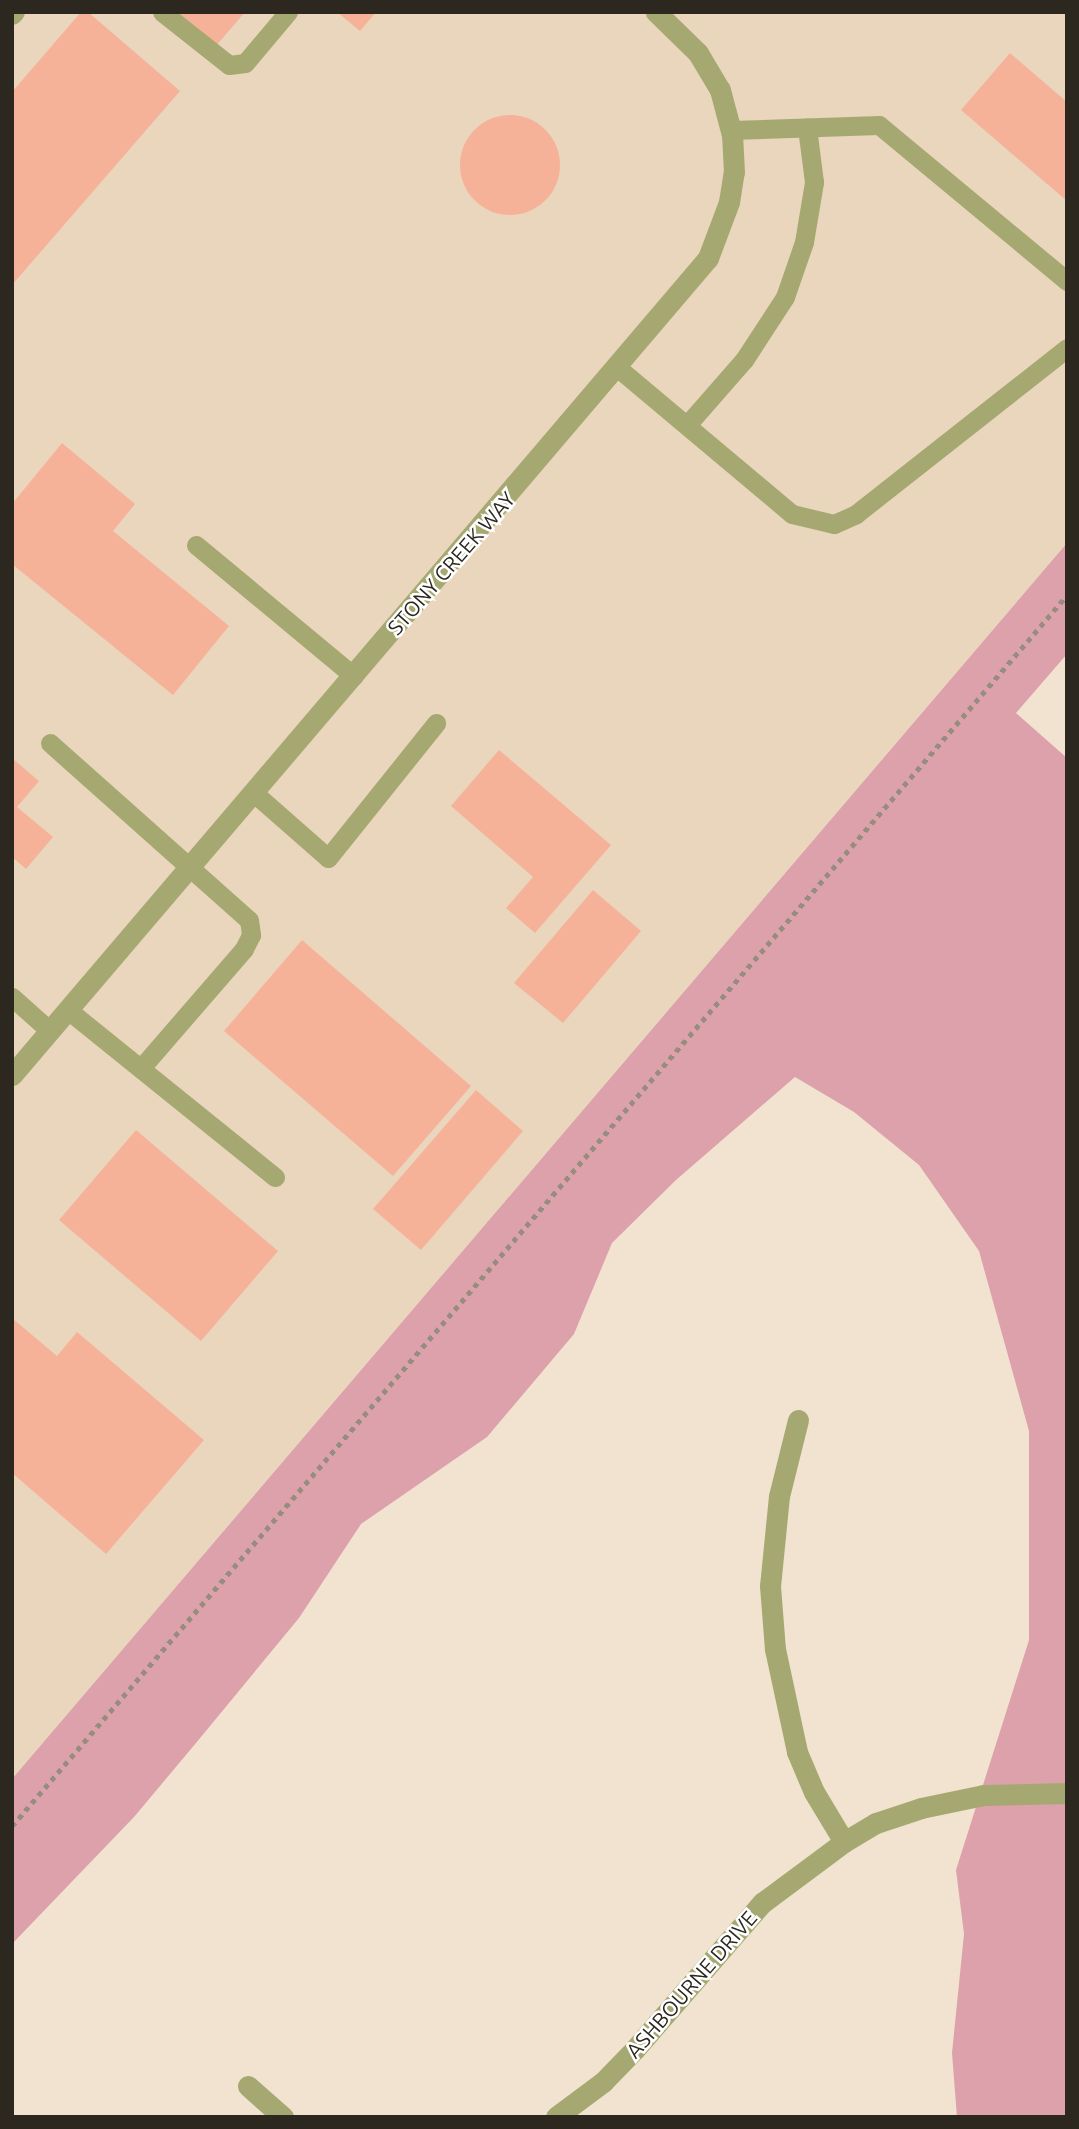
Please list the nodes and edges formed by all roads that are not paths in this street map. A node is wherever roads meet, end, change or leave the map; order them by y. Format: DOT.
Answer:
graph roads {
  1 [pos="162,12"];
  2 [pos="288,12"];
  3 [pos="656,12"];
  4 [pos="807,127"];
  5 [pos="730,130"];
  6 [pos="1067,281"];
  7 [pos="1067,348"];
  8 [pos="618,368"];
  9 [pos="687,425"];
  10 [pos="196,545"];
  11 [pos="354,676"];
  12 [pos="436,723"];
  13 [pos="50,743"];
  14 [pos="254,793"];
  15 [pos="190,868"];
  16 [pos="12,997"];
  17 [pos="68,1010"];
  18 [pos="50,1031"];
  19 [pos="141,1068"];
  20 [pos="12,1075"];
  21 [pos="275,1177"];
  22 [pos="798,1420"];
  23 [pos="1067,1793"];
  24 [pos="844,1842"];
  25 [pos="248,2086"];
  26 [pos="283,2117"];
  27 [pos="556,2117"];
  1 -- 2 [label="lane"];
  3 -- 5 [label="street, STONY CREEK WAY"];
  4 -- 5 [label="lane"];
  4 -- 6 [label="lane"];
  4 -- 9 [label="lane"];
  5 -- 8 [label="street, STONY CREEK WAY"];
  7 -- 9 [label="lane"];
  8 -- 9 [label="lane"];
  8 -- 11 [label="street, STONY CREEK WAY"];
  10 -- 11 [label="lane"];
  11 -- 14 [label="street, STONY CREEK WAY"];
  12 -- 14 [label="lane"];
  13 -- 15 [label="lane"];
  14 -- 15 [label="street, STONY CREEK WAY"];
  15 -- 17 [label="street, STONY CREEK WAY"];
  15 -- 19 [label="lane"];
  16 -- 18 [label="lane"];
  17 -- 18 [label="street, STONY CREEK WAY"];
  17 -- 19 [label="lane"];
  18 -- 20 [label="street, STONY CREEK WAY"];
  19 -- 21 [label="lane"];
  22 -- 24 [label="street"];
  23 -- 24 [label="street, ASHBOURNE DRIVE"];
  24 -- 27 [label="street, ASHBOURNE DRIVE"];
  25 -- 26 [label="street"];
}
